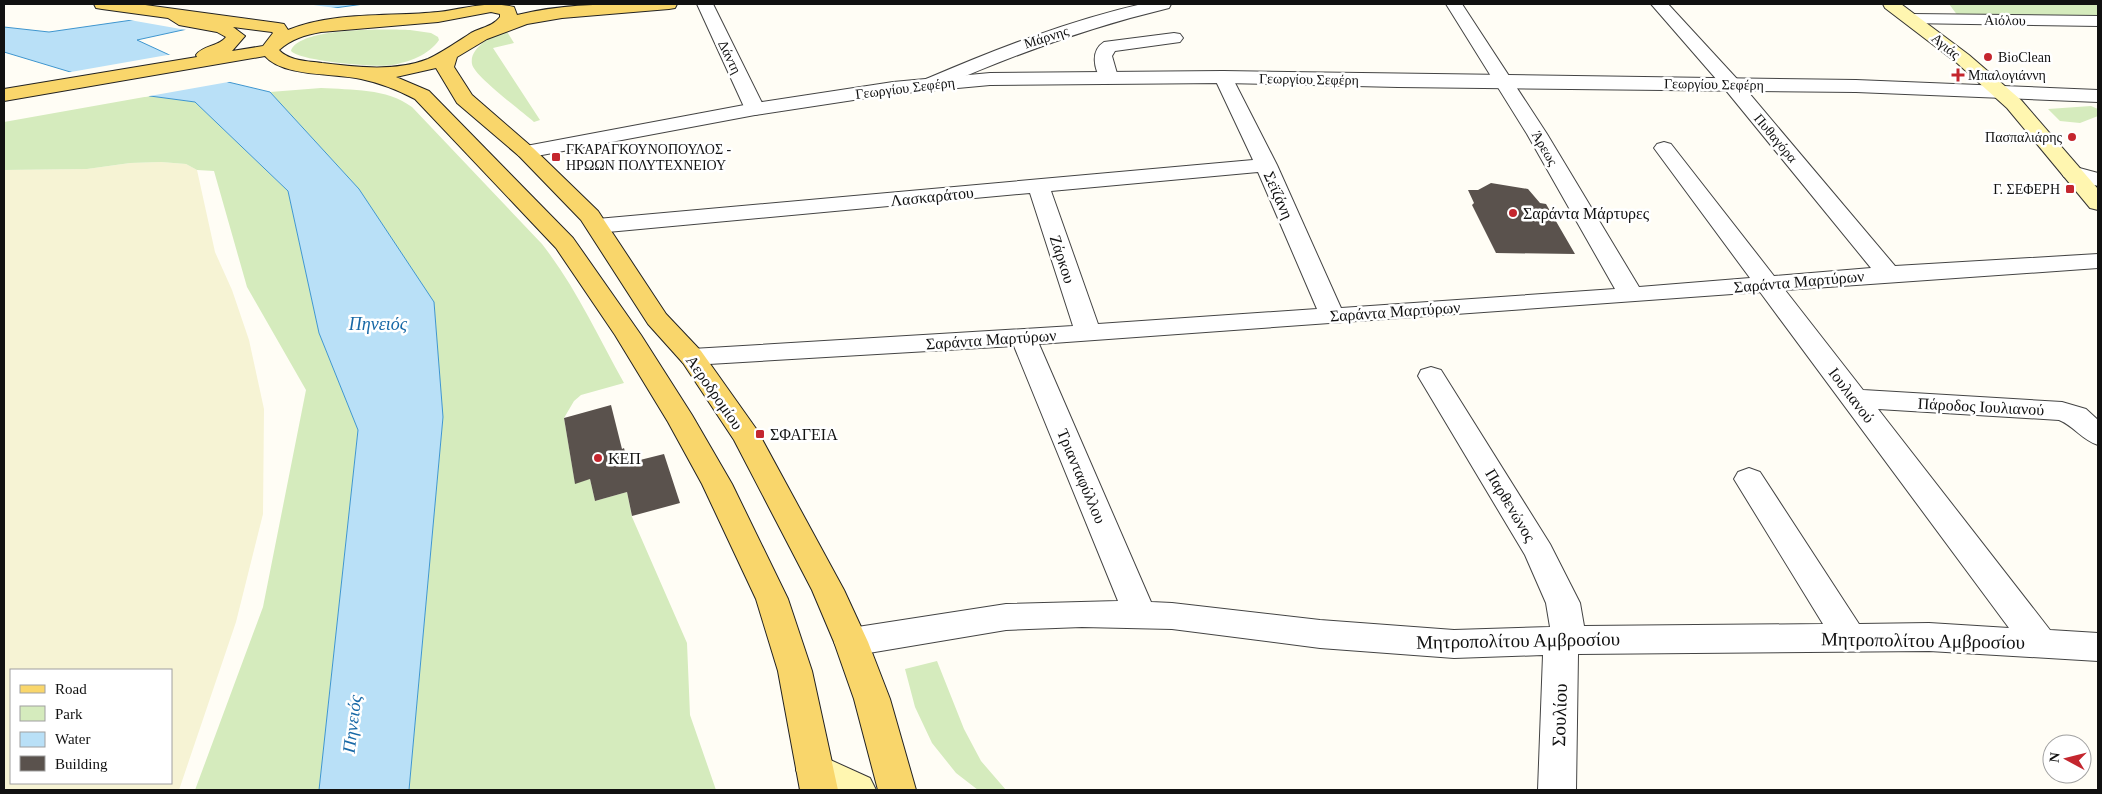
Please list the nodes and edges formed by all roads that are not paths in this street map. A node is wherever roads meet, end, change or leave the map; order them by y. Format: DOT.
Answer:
graph roads {
  1 [pos="102,4"];
  2 [pos="516,4"];
  3 [pos="669,4"];
  4 [pos="705,4"];
  5 [pos="1163,4"];
  6 [pos="1454,4"];
  7 [pos="1659,4"];
  8 [pos="1891,4"];
  9 [pos="482,5"];
  10 [pos="253,8"];
  11 [pos="172,13"];
  12 [pos="300,15"];
  13 [pos="1912,19"];
  14 [pos="397,20"];
  15 [pos="2098,21"];
  16 [pos="350,23"];
  17 [pos="502,26"];
  18 [pos="277,33"];
  19 [pos="1174,38"];
  20 [pos="453,52"];
  21 [pos="208,58"];
  22 [pos="284,62"];
  23 [pos="361,73"];
  24 [pos="1110,77"];
  25 [pos="1222,77"];
  26 [pos="1505,81"];
  27 [pos="933,83"];
  28 [pos="1731,84"];
  29 [pos="2000,91"];
  30 [pos="4,95"];
  31 [pos="2095,97"];
  32 [pos="755,109"];
  33 [pos="4,111"];
  34 [pos="1664,148"];
  35 [pos="526,152"];
  36 [pos="1266,165"];
  37 [pos="2072,172"];
  38 [pos="2098,180"];
  39 [pos="1038,185"];
  40 [pos="2098,203"];
  41 [pos="598,226"];
  42 [pos="2098,261"];
  43 [pos="1889,274"];
  44 [pos="1768,284"];
  45 [pos="1631,296"];
  46 [pos="1332,315"];
  47 [pos="1088,333"];
  48 [pos="1024,337"];
  49 [pos="692,358"];
  50 [pos="1431,376"];
  51 [pos="1854,399"];
  52 [pos="2098,435"];
  53 [pos="1749,479"];
  54 [pos="1140,615"];
  55 [pos="1850,638"];
  56 [pos="1561,640"];
  57 [pos="851,642"];
  58 [pos="2039,642"];
  59 [pos="2098,647"];
  60 [pos="817,780"];
  61 [pos="857,790"];
  62 [pos="897,790"];
  63 [pos="1557,790"];
  1 -- 11 [label="main road"];
  2 -- 9 [label="main road"];
  3 -- 17 [label="main road"];
  4 -- 32 [label="street, Δάντη"];
  5 -- 27 [label="street, Μάρνης"];
  6 -- 26 [label="street, Άρεως"];
  7 -- 28 [label="street, Πυθαγόρα"];
  8 -- 13 [label="main road, Αγιάς"];
  9 -- 14 [label="main road"];
  9 -- 17 [label="main road"];
  10 -- 18 [label="main road"];
  11 -- 18 [label="main road"];
  11 -- 21 [label="main road"];
  12 -- 16 [label="main road"];
  13 -- 15 [label="street, Αιόλου"];
  13 -- 29 [label="main road, Αγιάς"];
  14 -- 16 [label="main road"];
  14 -- 20 [label="main road"];
  16 -- 18 [label="main road"];
  17 -- 20 [label="main road"];
  18 -- 21 [label="main road"];
  18 -- 22 [label="main road"];
  19 -- 24 [label="street"];
  20 -- 23 [label="main road"];
  20 -- 35 [label="main road, Αεροδρομίου"];
  21 -- 30 [label="main road"];
  22 -- 23 [label="main road"];
  22 -- 33 [label="main road"];
  23 -- 60 [label="main road"];
  24 -- 25 [label="street, Γεωργίου Σεφέρη"];
  24 -- 27 [label="street, Γεωργίου Σεφέρη"];
  25 -- 26 [label="street, Γεωργίου Σεφέρη"];
  25 -- 36 [label="street, Σεϊζάνη"];
  26 -- 28 [label="street, Γεωργίου Σεφέρη"];
  26 -- 45 [label="street, Άρεως"];
  27 -- 32 [label="street, Γεωργίου Σεφέρη"];
  28 -- 29 [label="street, Γεωργίου Σεφέρη"];
  28 -- 43 [label="street, Πυθαγόρα"];
  29 -- 31 [label="street, Γεωργίου Σεφέρη"];
  29 -- 37 [label="main road, Αγιάς"];
  32 -- 35 [label="street, Γεωργίου Σεφέρη"];
  34 -- 44 [label="street, Ιουλιανού"];
  35 -- 41 [label="main road, Αεροδρομίου"];
  36 -- 39 [label="street, Λασκαράτου"];
  36 -- 46 [label="street, Σεϊζάνη"];
  37 -- 38 [label="street"];
  37 -- 40 [label="main road, Αγιάς"];
  39 -- 41 [label="street, Λασκαράτου"];
  39 -- 47 [label="street, Ζάρκου"];
  41 -- 49 [label="main road, Αεροδρομίου"];
  42 -- 43 [label="street, Σαράντα Μαρτύρων"];
  43 -- 44 [label="street, Σαράντα Μαρτύρων"];
  44 -- 45 [label="street, Σαράντα Μαρτύρων"];
  44 -- 51 [label="street, Ιουλιανού"];
  45 -- 46 [label="street, Σαράντα Μαρτύρων"];
  46 -- 47 [label="street, Σαράντα Μαρτύρων"];
  47 -- 48 [label="street, Σαράντα Μαρτύρων"];
  48 -- 49 [label="street, Σαράντα Μαρτύρων"];
  48 -- 54 [label="street, Τριανταφύλλου"];
  49 -- 57 [label="main road, Αεροδρομίου"];
  50 -- 56 [label="street, Παρθενώνος"];
  51 -- 52 [label="street, Πάροδος Ιουλιανού"];
  51 -- 58 [label="street, Ιουλιανού"];
  53 -- 55 [label="street"];
  54 -- 56 [label="street, Μητροπολίτου Αμβροσίου"];
  54 -- 57 [label="street, Μητροπολίτου Αμβροσίου"];
  55 -- 56 [label="street, Μητροπολίτου Αμβροσίου"];
  55 -- 58 [label="street, Μητροπολίτου Αμβροσίου"];
  56 -- 63 [label="street, Σουλίου"];
  57 -- 62 [label="main road, Αεροδρομίου"];
  58 -- 59 [label="street, Μητροπολίτου Αμβροσίου"];
  60 -- 61 [label="main road"];
}
